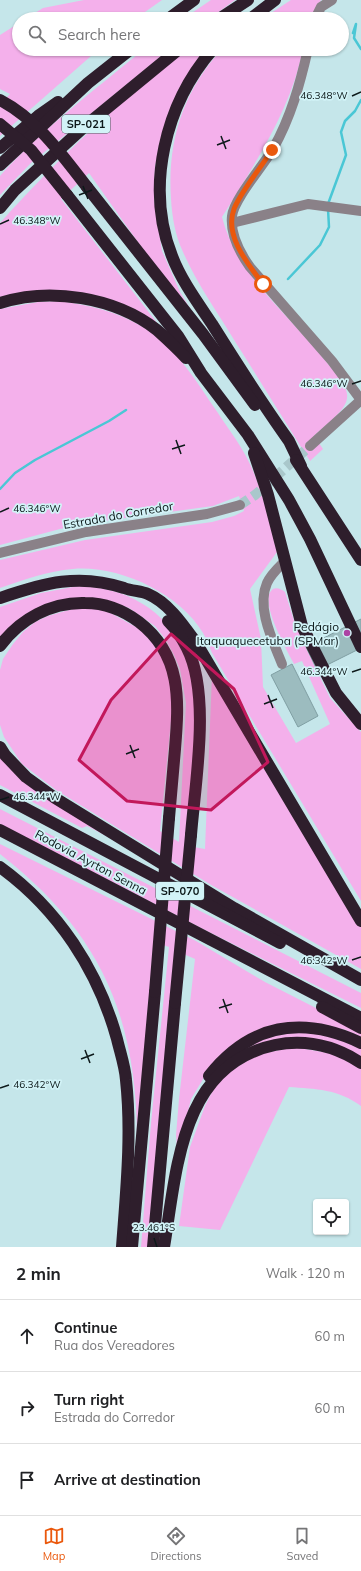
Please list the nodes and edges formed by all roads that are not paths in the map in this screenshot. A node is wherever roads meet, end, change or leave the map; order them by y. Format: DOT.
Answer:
graph roads {
  1 [pos="194,0"];
  2 [pos="248,0"];
  3 [pos="275,0"];
  4 [pos="332,0"];
  5 [pos="178,12"];
  6 [pos="230,12"];
  7 [pos="259,12"];
  8 [pos="319,12"];
  9 [pos="122,56"];
  10 [pos="170,56"];
  11 [pos="207,56"];
  12 [pos="306,56"];
  13 [pos="88,83"];
  14 [pos="0,100"];
  15 [pos="0,124"];
  16 [pos="0,148"];
  17 [pos="0,165"];
  18 [pos="0,208"];
  19 [pos="361,211"];
  20 [pos="232,223"];
  21 [pos="0,303"];
  22 [pos="200,372"];
  23 [pos="361,400"];
  24 [pos="248,435"];
  25 [pos="310,446"];
  26 [pos="301,466"];
  27 [pos="240,505"];
  28 [pos="0,553"];
  29 [pos="361,560"];
  30 [pos="285,561"];
  31 [pos="126,589"];
  32 [pos="0,598"];
  33 [pos="0,646"];
  34 [pos="361,647"];
  35 [pos="282,664"];
  36 [pos="361,724"];
  37 [pos="0,747"];
  38 [pos="0,795"];
  39 [pos="0,830"];
  40 [pos="0,866"];
  41 [pos="361,921"];
  42 [pos="272,972"];
  43 [pos="361,980"];
  44 [pos="361,984"];
  45 [pos="361,1018"];
  46 [pos="361,1028"];
  47 [pos="361,1043"];
  48 [pos="361,1063"];
  49 [pos="198,1103"];
  50 [pos="122,1247"];
  51 [pos="132,1247"];
  52 [pos="153,1247"];
  53 [pos="164,1247"];
  1 -- 5 [label="highway"];
  2 -- 6 [label="highway"];
  3 -- 7 [label="highway"];
  4 -- 8 [label="street"];
  9 -- 13 [label="highway, SP-021"];
  10 -- 18 [label="highway, SP-021"];
  11 -- 26 [label="highway"];
  12 -- 20 [label="street"];
  13 -- 16 [label="highway"];
  13 -- 17 [label="highway, SP-021"];
  14 -- 26 [label="highway, bridge"];
  15 -- 22 [label="highway, bridge"];
  19 -- 20 [label="street"];
  20 -- 23 [label="street"];
  21 -- 22 [label="highway"];
  22 -- 24 [label="highway"];
  23 -- 25 [label="street"];
  24 -- 30 [label="highway"];
  24 -- 34 [label="highway"];
  26 -- 29 [label="highway"];
  27 -- 28 [label="street, Estrada do Corredor"];
  30 -- 35 [label="street"];
  30 -- 36 [label="highway"];
  31 -- 32 [label="highway"];
  31 -- 41 [label="highway"];
  31 -- 52 [label="highway, bridge"];
  33 -- 51 [label="highway, bridge"];
  37 -- 43 [label="highway"];
  38 -- 44 [label="highway, Rodovia Ayrton Senna / SP-070"];
  39 -- 42 [label="highway, Rodovia Ayrton Senna / SP-070"];
  40 -- 50 [label="highway"];
  42 -- 45 [label="highway, Rodovia Ayrton Senna / SP-070"];
  42 -- 46 [label="highway"];
  47 -- 49 [label="highway"];
  48 -- 49 [label="highway"];
  49 -- 53 [label="highway"];
}
